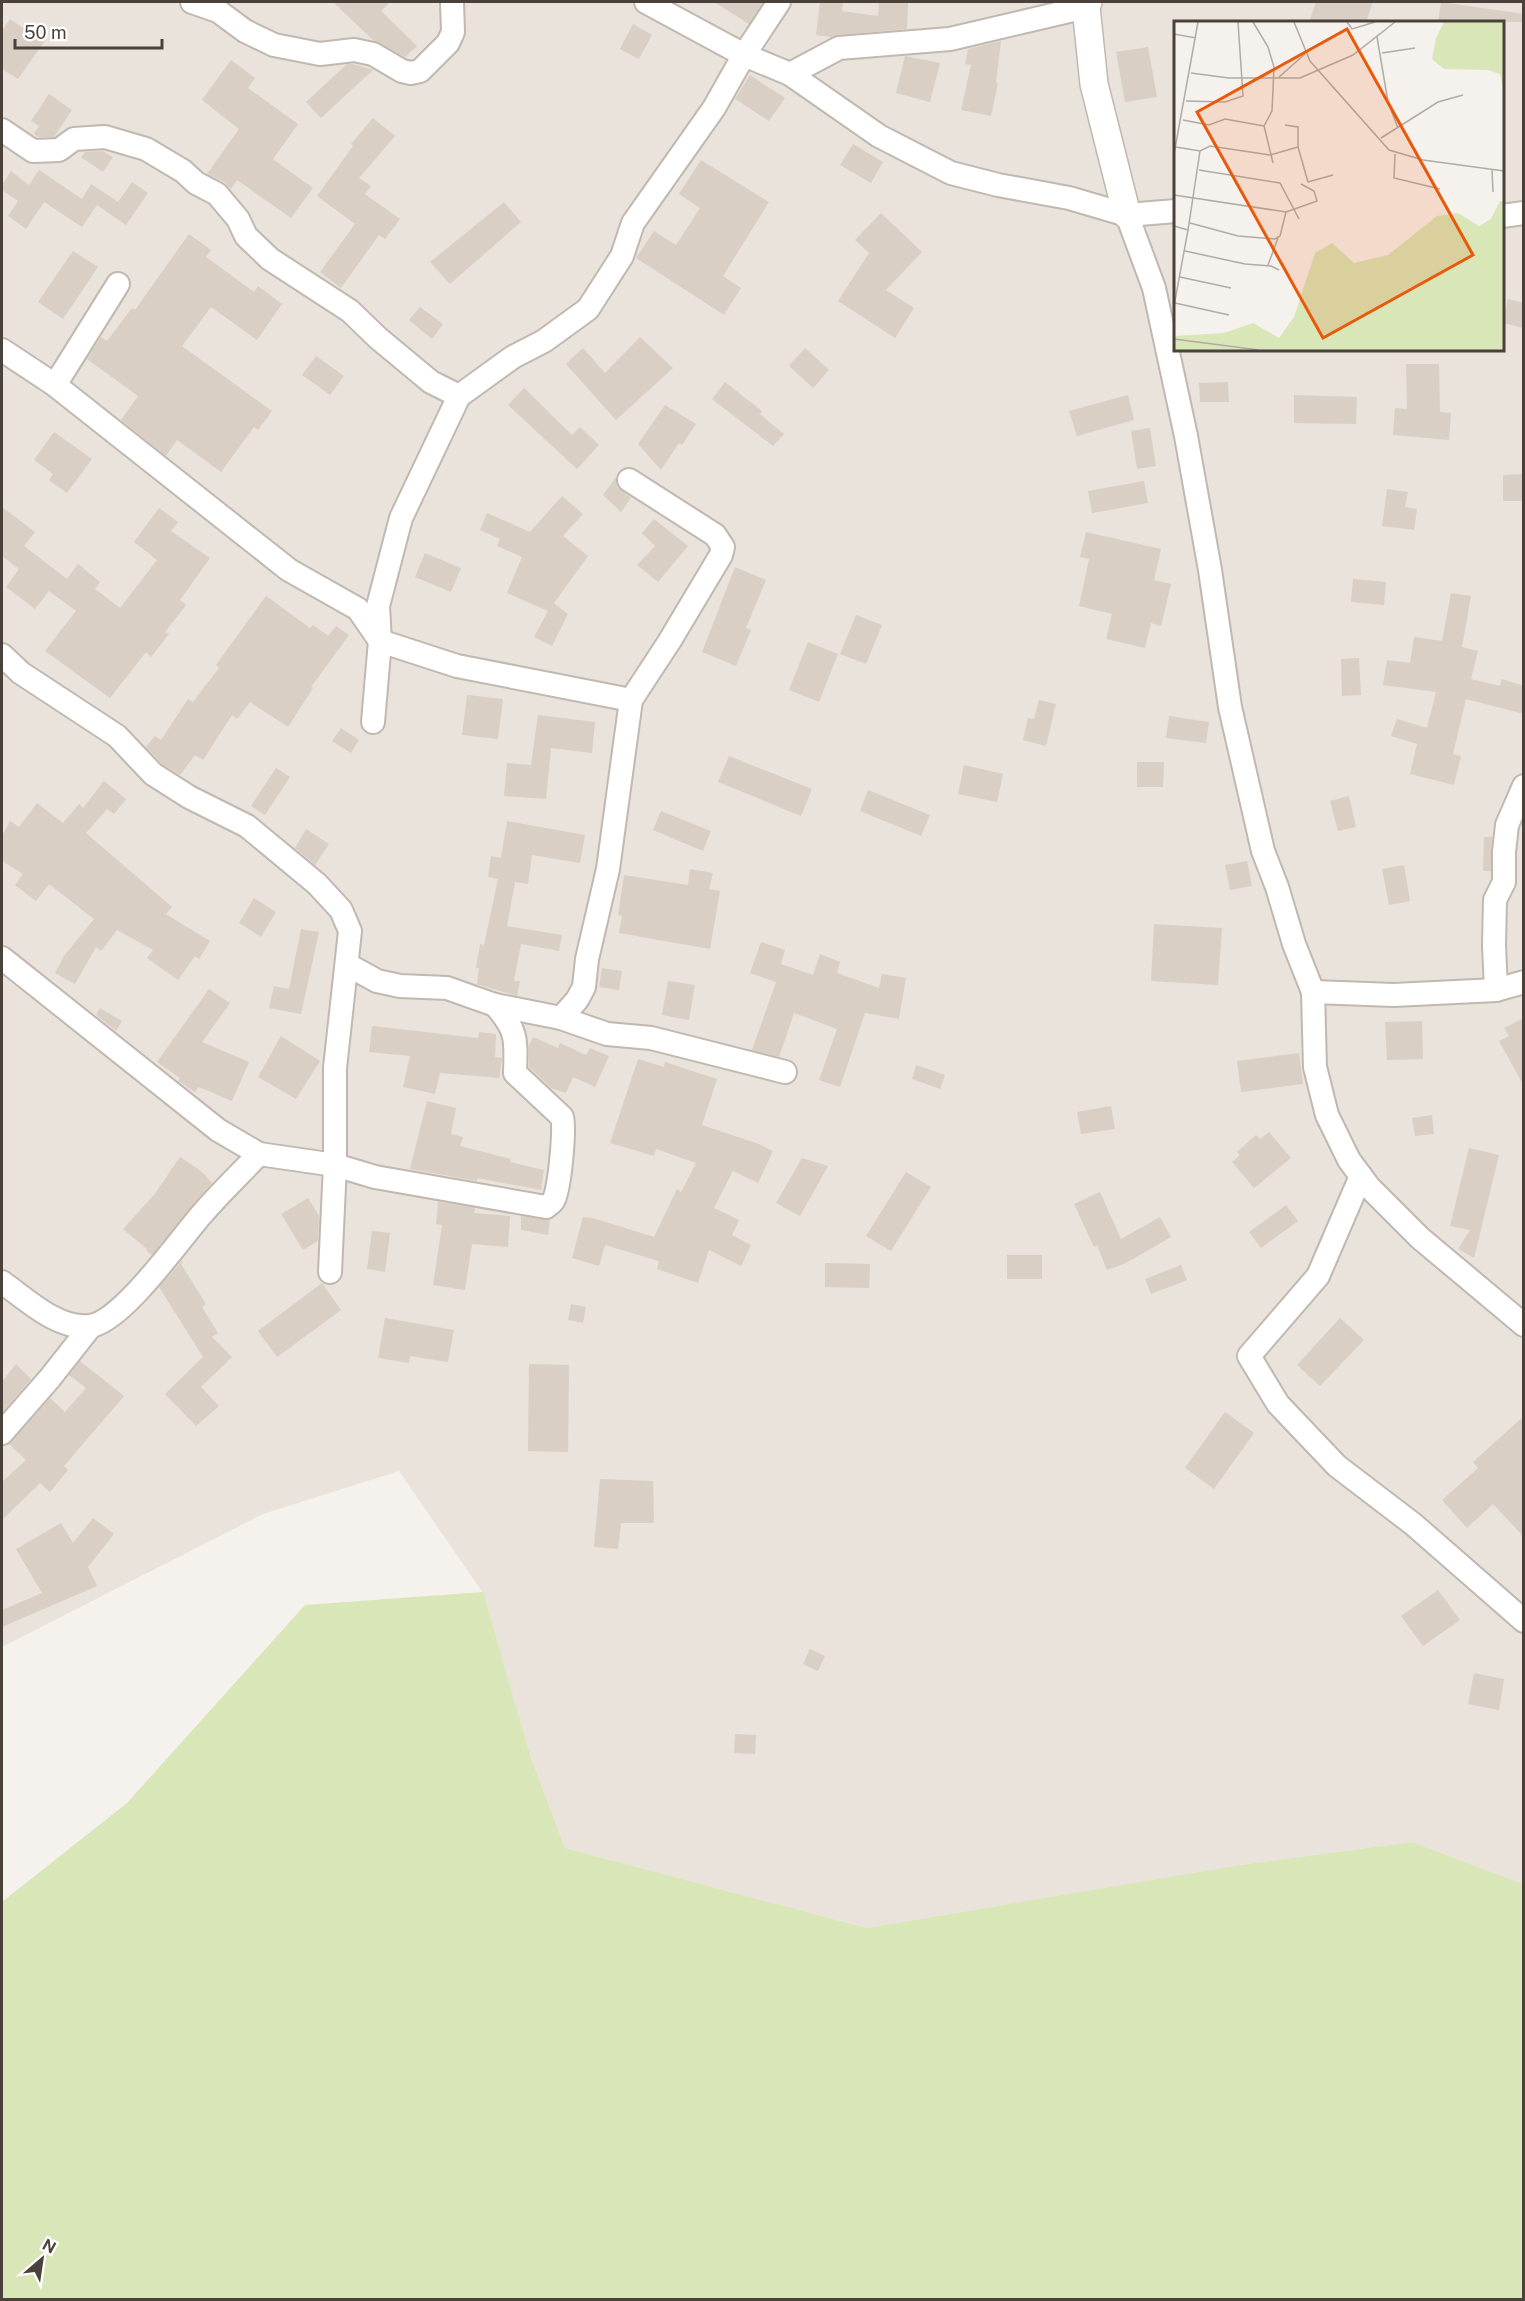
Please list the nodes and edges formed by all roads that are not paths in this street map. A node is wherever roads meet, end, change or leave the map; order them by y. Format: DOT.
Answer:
graph roads {
  1 [pos="192,2"];
  2 [pos="452,2"];
  3 [pos="645,2"];
  4 [pos="779,2"];
  5 [pos="1087,4"];
  6 [pos="744,55"];
  7 [pos="790,74"];
  8 [pos="2,130"];
  9 [pos="1174,212"];
  10 [pos="1524,213"];
  11 [pos="1127,215"];
  12 [pos="1504,216"];
  13 [pos="118,284"];
  14 [pos="2,351"];
  15 [pos="55,386"];
  16 [pos="459,396"];
  17 [pos="629,480"];
  18 [pos="380,641"];
  19 [pos="2,656"];
  20 [pos="631,700"];
  21 [pos="373,722"];
  22 [pos="1524,786"];
  23 [pos="2,958"];
  24 [pos="348,965"];
  25 [pos="1524,982"];
  26 [pos="584,987"];
  27 [pos="1496,990"];
  28 [pos="1313,992"];
  29 [pos="495,1005"];
  30 [pos="561,1018"];
  31 [pos="591,1029"];
  32 [pos="785,1072"];
  33 [pos="259,1154"];
  34 [pos="335,1165"];
  35 [pos="1362,1176"];
  36 [pos="330,1272"];
  37 [pos="2,1282"];
  38 [pos="1524,1325"];
  39 [pos="91,1326"];
  40 [pos="2,1432"];
  41 [pos="1524,1621"];
  1 -- 2 [label="street"];
  3 -- 6 [label="street"];
  4 -- 6 [label="street"];
  5 -- 7 [label="street"];
  5 -- 11 [label="street"];
  6 -- 7 [label="street"];
  6 -- 16 [label="street"];
  7 -- 11 [label="street"];
  8 -- 16 [label="street"];
  9 -- 11 [label="street"];
  10 -- 12 [label="street"];
  11 -- 28 [label="street"];
  13 -- 15 [label="street"];
  14 -- 15 [label="street"];
  15 -- 18 [label="street"];
  16 -- 18 [label="street"];
  17 -- 20 [label="street"];
  18 -- 20 [label="street"];
  18 -- 21 [label="street"];
  19 -- 24 [label="street"];
  20 -- 26 [label="street"];
  22 -- 27 [label="street"];
  23 -- 33 [label="street"];
  24 -- 29 [label="street"];
  24 -- 34 [label="street"];
  25 -- 27 [label="street"];
  26 -- 30 [label="street"];
  26 -- 31 [label="street"];
  27 -- 28 [label="street"];
  28 -- 35 [label="street"];
  29 -- 30 [label="street"];
  29 -- 34 [label="street"];
  30 -- 31 [label="street"];
  31 -- 32 [label="street"];
  33 -- 34 [label="street"];
  33 -- 39 [label="street"];
  34 -- 36 [label="street"];
  35 -- 38 [label="street"];
  35 -- 41 [label="street"];
  37 -- 39 [label="street"];
  39 -- 40 [label="street"];
}
